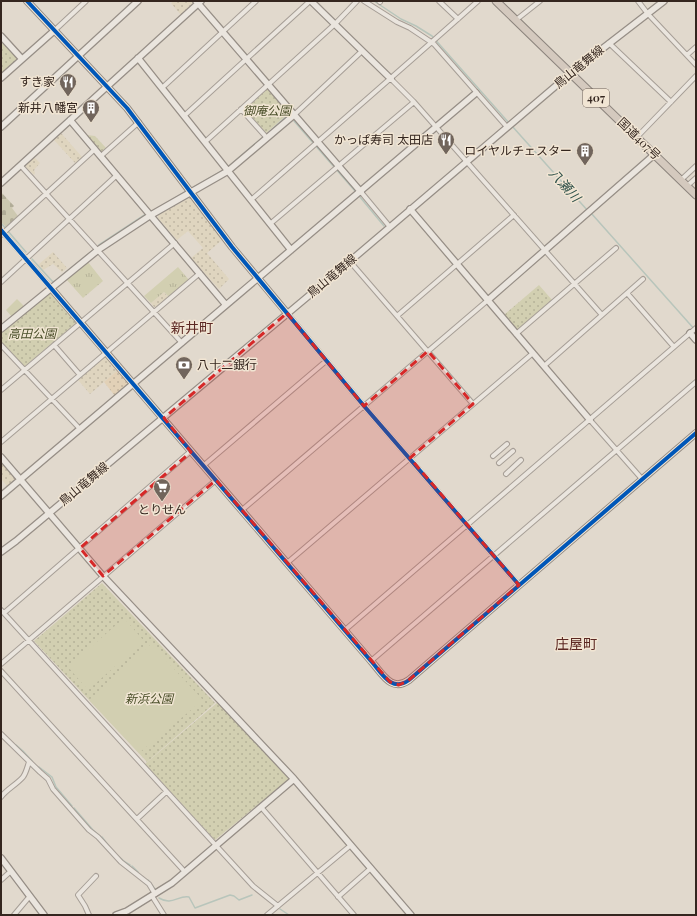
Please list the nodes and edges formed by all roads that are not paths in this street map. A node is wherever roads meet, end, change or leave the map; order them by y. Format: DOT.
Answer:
graph roads {
  1 [pos="27,1"];
  2 [pos="78,1"];
  3 [pos="86,1"];
  4 [pos="138,1"];
  5 [pos="256,1"];
  6 [pos="311,1"];
  7 [pos="357,1"];
  8 [pos="364,1"];
  9 [pos="439,1"];
  10 [pos="478,1"];
  11 [pos="496,1"];
  12 [pos="540,1"];
  13 [pos="638,1"];
  14 [pos="664,1"];
  15 [pos="198,2"];
  16 [pos="82,5"];
  17 [pos="648,14"];
  18 [pos="458,19"];
  19 [pos="516,20"];
  20 [pos="335,24"];
  21 [pos="55,30"];
  22 [pos="222,32"];
  23 [pos="1,36"];
  24 [pos="431,42"];
  25 [pos="609,43"];
  26 [pos="696,47"];
  27 [pos="362,51"];
  28 [pos="687,55"];
  29 [pos="79,56"];
  30 [pos="138,58"];
  31 [pos="22,59"];
  32 [pos="246,60"];
  33 [pos="696,65"];
  34 [pos="570,73"];
  35 [pos="696,76"];
  36 [pos="1,78"];
  37 [pos="391,79"];
  38 [pos="268,85"];
  39 [pos="107,87"];
  40 [pos="162,88"];
  41 [pos="476,93"];
  42 [pos="414,102"];
  43 [pos="671,102"];
  44 [pos="241,109"];
  45 [pos="294,115"];
  46 [pos="184,116"];
  47 [pos="70,120"];
  48 [pos="139,122"];
  49 [pos="509,125"];
  50 [pos="1,127"];
  51 [pos="436,127"];
  52 [pos="637,137"];
  53 [pos="267,138"];
  54 [pos="204,142"];
  55 [pos="317,142"];
  56 [pos="95,149"];
  57 [pos="654,154"];
  58 [pos="101,156"];
  59 [pos="466,162"];
  60 [pos="21,166"];
  61 [pos="339,166"];
  62 [pos="696,166"];
  63 [pos="228,171"];
  64 [pos="117,175"];
  65 [pos="696,178"];
  66 [pos="681,180"];
  67 [pos="1,183"];
  68 [pos="687,186"];
  69 [pos="192,192"];
  70 [pos="361,192"];
  71 [pos="46,194"];
  72 [pos="696,194"];
  73 [pos="251,200"];
  74 [pos="410,210"];
  75 [pos="151,215"];
  76 [pos="514,215"];
  77 [pos="69,218"];
  78 [pos="270,224"];
  79 [pos="390,227"];
  80 [pos="2,233"];
  81 [pos="175,243"];
  82 [pos="616,248"];
  83 [pos="98,250"];
  84 [pos="291,250"];
  85 [pos="545,250"];
  86 [pos="26,258"];
  87 [pos="349,262"];
  88 [pos="457,264"];
  89 [pos="200,273"];
  90 [pos="258,278"];
  91 [pos="643,279"];
  92 [pos="1,282"];
  93 [pos="128,282"];
  94 [pos="575,283"];
  95 [pos="51,288"];
  96 [pos="627,293"];
  97 [pos="488,300"];
  98 [pos="226,305"];
  99 [pos="154,312"];
  100 [pos="287,313"];
  101 [pos="602,315"];
  102 [pos="397,316"];
  103 [pos="81,322"];
  104 [pos="1,329"];
  105 [pos="693,331"];
  106 [pos="516,334"];
  107 [pos="696,340"];
  108 [pos="182,343"];
  109 [pos="54,345"];
  110 [pos="1,346"];
  111 [pos="674,347"];
  112 [pos="428,351"];
  113 [pos="107,352"];
  114 [pos="533,353"];
  115 [pos="326,361"];
  116 [pos="544,366"];
  117 [pos="24,370"];
  118 [pos="80,375"];
  119 [pos="696,382"];
  120 [pos="134,384"];
  121 [pos="1,390"];
  122 [pos="52,399"];
  123 [pos="473,404"];
  124 [pos="364,406"];
  125 [pos="164,418"];
  126 [pos="590,420"];
  127 [pos="80,429"];
  128 [pos="696,433"];
  129 [pos="1,442"];
  130 [pos="507,444"];
  131 [pos="618,450"];
  132 [pos="513,451"];
  133 [pos="191,452"];
  134 [pos="493,456"];
  135 [pos="1,458"];
  136 [pos="410,458"];
  137 [pos="521,460"];
  138 [pos="499,463"];
  139 [pos="203,466"];
  140 [pos="506,474"];
  141 [pos="642,479"];
  142 [pos="21,480"];
  143 [pos="216,480"];
  144 [pos="1,496"];
  145 [pos="242,510"];
  146 [pos="50,513"];
  147 [pos="467,526"];
  148 [pos="80,548"];
  149 [pos="1,552"];
  150 [pos="494,557"];
  151 [pos="287,563"];
  152 [pos="103,576"];
  153 [pos="518,585"];
  154 [pos="2,612"];
  155 [pos="345,630"];
  156 [pos="28,640"];
  157 [pos="371,661"];
  158 [pos="1,664"];
  159 [pos="1,671"];
  160 [pos="1,734"];
  161 [pos="29,762"];
  162 [pos="294,778"];
  163 [pos="166,792"];
  164 [pos="1,797"];
  165 [pos="261,807"];
  166 [pos="137,819"];
  167 [pos="351,845"];
  168 [pos="216,846"];
  169 [pos="1,858"];
  170 [pos="371,868"];
  171 [pos="11,871"];
  172 [pos="185,872"];
  173 [pos="318,873"];
  174 [pos="96,876"];
  175 [pos="1,880"];
  176 [pos="154,895"];
  177 [pos="30,896"];
  178 [pos="338,897"];
  179 [pos="278,906"];
  180 [pos="14,915"];
  181 [pos="44,915"];
  182 [pos="89,915"];
  183 [pos="116,915"];
  184 [pos="164,915"];
  185 [pos="267,915"];
  186 [pos="354,915"];
  187 [pos="412,915"];
  1 -- 21 [label="street"];
  2 -- 16 [label="street"];
  3 -- 16 [label="street"];
  4 -- 29 [label="street"];
  5 -- 22 [label="street"];
  6 -- 20 [label="street"];
  6 -- 32 [label="street"];
  7 -- 20 [label="street"];
  8 -- 24 [label="street"];
  9 -- 18 [label="street"];
  10 -- 18 [label="street"];
  11 -- 19 [label="highway, 国道407号 / 407"];
  12 -- 19 [label="street"];
  13 -- 17 [label="street"];
  14 -- 17 [label="street, 鳥山竜舞線"];
  15 -- 22 [label="street"];
  15 -- 30 [label="street"];
  16 -- 21 [label="street"];
  17 -- 25 [label="street, 鳥山竜舞線"];
  17 -- 28 [label="street"];
  18 -- 24 [label="street"];
  19 -- 34 [label="highway, 国道407号 / 407"];
  20 -- 27 [label="street"];
  20 -- 38 [label="street"];
  21 -- 29 [label="street"];
  21 -- 31 [label="street"];
  22 -- 32 [label="street"];
  22 -- 40 [label="street"];
  23 -- 31 [label="street"];
  24 -- 37 [label="street"];
  24 -- 41 [label="street"];
  25 -- 34 [label="street, 鳥山竜舞線"];
  25 -- 43 [label="street"];
  26 -- 28 [label="street"];
  27 -- 37 [label="street"];
  27 -- 45 [label="street"];
  28 -- 33 [label="street"];
  29 -- 39 [label="street"];
  29 -- 50 [label="street"];
  30 -- 39 [label="street"];
  30 -- 40 [label="street"];
  31 -- 36 [label="street"];
  32 -- 38 [label="street"];
  32 -- 46 [label="street"];
  34 -- 49 [label="street, 鳥山竜舞線"];
  34 -- 52 [label="highway, 国道407号 / 407"];
  35 -- 43 [label="street"];
  37 -- 42 [label="street"];
  37 -- 55 [label="street"];
  38 -- 44 [label="street"];
  38 -- 45 [label="street"];
  39 -- 47 [label="street"];
  39 -- 48 [label="street"];
  40 -- 46 [label="street"];
  41 -- 49 [label="street"];
  41 -- 51 [label="street"];
  42 -- 51 [label="street"];
  42 -- 61 [label="street"];
  43 -- 52 [label="street"];
  44 -- 53 [label="street"];
  44 -- 54 [label="street"];
  45 -- 53 [label="street"];
  45 -- 55 [label="street"];
  46 -- 54 [label="street"];
  47 -- 56 [label="street"];
  47 -- 60 [label="street"];
  48 -- 58 [label="street"];
  48 -- 69 [label="street"];
  49 -- 59 [label="street, 鳥山竜舞線"];
  51 -- 59 [label="street"];
  51 -- 70 [label="street"];
  52 -- 57 [label="highway, 国道407号 / 407"];
  53 -- 63 [label="street"];
  54 -- 63 [label="street"];
  55 -- 61 [label="street"];
  55 -- 73 [label="street"];
  56 -- 58 [label="street"];
  56 -- 71 [label="street"];
  57 -- 66 [label="highway, 国道407号 / 407"];
  57 -- 85 [label="street"];
  58 -- 64 [label="street"];
  59 -- 74 [label="street, 鳥山竜舞線"];
  59 -- 76 [label="street"];
  60 -- 67 [label="street"];
  60 -- 71 [label="street"];
  61 -- 70 [label="street"];
  61 -- 78 [label="street"];
  62 -- 66 [label="street"];
  63 -- 69 [label="street"];
  63 -- 73 [label="street"];
  64 -- 75 [label="street"];
  64 -- 77 [label="street"];
  65 -- 68 [label="street"];
  66 -- 68 [label="highway, 国道407号 / 407"];
  68 -- 72 [label="highway, 国道407号 / 407"];
  69 -- 75 [label="street"];
  69 -- 90 [label="street"];
  70 -- 79 [label="street"];
  70 -- 84 [label="street"];
  71 -- 77 [label="street"];
  71 -- 80 [label="street"];
  73 -- 78 [label="street"];
  74 -- 79 [label="street, 鳥山竜舞線"];
  74 -- 88 [label="street"];
  75 -- 81 [label="street"];
  75 -- 83 [label="street"];
  76 -- 85 [label="street"];
  76 -- 88 [label="street"];
  77 -- 83 [label="street"];
  77 -- 86 [label="street"];
  78 -- 84 [label="street"];
  79 -- 87 [label="street, 鳥山竜舞線"];
  80 -- 86 [label="street"];
  81 -- 89 [label="street"];
  81 -- 93 [label="street"];
  82 -- 94 [label="street"];
  83 -- 93 [label="street"];
  83 -- 95 [label="street"];
  84 -- 90 [label="street"];
  85 -- 94 [label="street"];
  85 -- 97 [label="street"];
  86 -- 92 [label="street"];
  86 -- 95 [label="street"];
  87 -- 100 [label="street, 鳥山竜舞線"];
  87 -- 102 [label="street"];
  88 -- 97 [label="street"];
  88 -- 102 [label="street"];
  89 -- 98 [label="street"];
  89 -- 99 [label="street"];
  90 -- 98 [label="street"];
  90 -- 100 [label="street"];
  91 -- 96 [label="street"];
  93 -- 99 [label="street"];
  93 -- 103 [label="street"];
  94 -- 101 [label="street"];
  94 -- 106 [label="street"];
  95 -- 103 [label="street"];
  95 -- 104 [label="street"];
  96 -- 101 [label="street"];
  96 -- 111 [label="street"];
  97 -- 106 [label="street"];
  97 -- 112 [label="street"];
  98 -- 108 [label="street"];
  99 -- 108 [label="street"];
  99 -- 113 [label="street"];
  100 -- 115 [label="street"];
  100 -- 125 [label="street, 鳥山竜舞線"];
  101 -- 116 [label="street"];
  102 -- 112 [label="street"];
  103 -- 109 [label="street"];
  103 -- 113 [label="street"];
  105 -- 107 [label="street"];
  105 -- 111 [label="street"];
  106 -- 114 [label="street"];
  108 -- 120 [label="street"];
  109 -- 117 [label="street"];
  109 -- 118 [label="street"];
  110 -- 117 [label="street"];
  111 -- 126 [label="street"];
  112 -- 123 [label="street"];
  112 -- 124 [label="street"];
  113 -- 118 [label="street"];
  113 -- 120 [label="street"];
  114 -- 116 [label="street"];
  114 -- 123 [label="street"];
  115 -- 124 [label="street"];
  115 -- 139 [label="street"];
  116 -- 126 [label="street"];
  117 -- 121 [label="street"];
  117 -- 122 [label="street"];
  118 -- 122 [label="street"];
  119 -- 131 [label="street"];
  120 -- 125 [label="street"];
  120 -- 127 [label="street"];
  122 -- 127 [label="street"];
  122 -- 129 [label="street"];
  123 -- 136 [label="street"];
  124 -- 136 [label="street"];
  124 -- 145 [label="street"];
  125 -- 133 [label="street"];
  125 -- 146 [label="street, 鳥山竜舞線"];
  126 -- 131 [label="street"];
  126 -- 147 [label="street"];
  127 -- 142 [label="street"];
  128 -- 141 [label="street"];
  130 -- 134 [label="street"];
  131 -- 141 [label="street"];
  131 -- 150 [label="street"];
  132 -- 138 [label="street"];
  133 -- 139 [label="street"];
  133 -- 148 [label="street"];
  135 -- 142 [label="street"];
  136 -- 147 [label="street"];
  136 -- 151 [label="street"];
  137 -- 140 [label="street"];
  139 -- 143 [label="street"];
  141 -- 153 [label="street"];
  142 -- 144 [label="street"];
  142 -- 146 [label="street"];
  143 -- 145 [label="street"];
  143 -- 152 [label="street"];
  145 -- 151 [label="street"];
  146 -- 148 [label="street"];
  146 -- 149 [label="street, 鳥山竜舞線"];
  147 -- 150 [label="street"];
  147 -- 155 [label="street"];
  148 -- 152 [label="street"];
  148 -- 154 [label="street"];
  150 -- 153 [label="street"];
  150 -- 157 [label="street"];
  151 -- 155 [label="street"];
  152 -- 156 [label="street"];
  152 -- 162 [label="street"];
  153 -- 157 [label="street"];
  154 -- 156 [label="street"];
  155 -- 157 [label="street"];
  156 -- 158 [label="street"];
  156 -- 163 [label="street"];
  159 -- 166 [label="street"];
  160 -- 161 [label="street"];
  161 -- 164 [label="street"];
  161 -- 176 [label="street"];
  162 -- 165 [label="street"];
  162 -- 167 [label="street"];
  163 -- 166 [label="street"];
  163 -- 168 [label="street"];
  165 -- 168 [label="street"];
  165 -- 173 [label="street"];
  166 -- 172 [label="street"];
  167 -- 170 [label="street"];
  167 -- 173 [label="street"];
  168 -- 172 [label="street"];
  168 -- 179 [label="street"];
  169 -- 171 [label="street"];
  170 -- 178 [label="street"];
  170 -- 187 [label="street"];
  171 -- 175 [label="street"];
  171 -- 177 [label="street"];
  172 -- 176 [label="street"];
  173 -- 178 [label="street"];
  173 -- 179 [label="street"];
  174 -- 182 [label="street"];
  176 -- 183 [label="street"];
  176 -- 184 [label="street"];
  177 -- 180 [label="street"];
  177 -- 181 [label="street"];
  178 -- 186 [label="street"];
  179 -- 185 [label="street"];
}
